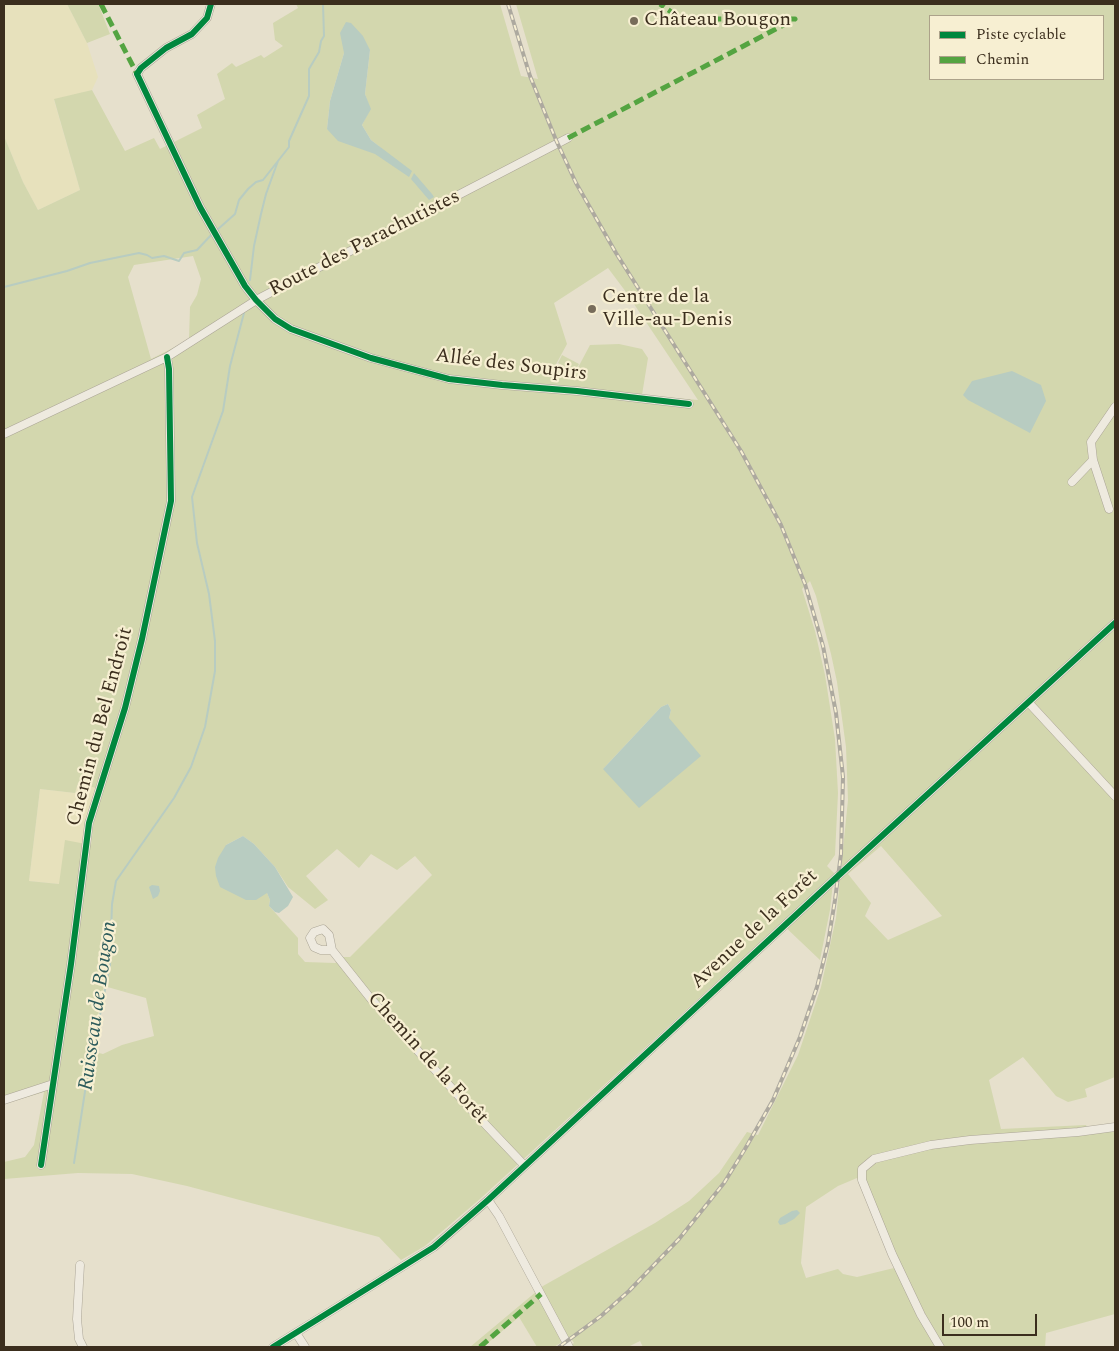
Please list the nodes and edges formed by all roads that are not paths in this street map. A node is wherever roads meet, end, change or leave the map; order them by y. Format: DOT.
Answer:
graph roads {
  1 [pos="211,4"];
  2 [pos="568,138"];
  3 [pos="256,300"];
  4 [pos="167,357"];
  5 [pos="689,404"];
  6 [pos="1115,407"];
  7 [pos="4,434"];
  8 [pos="1093,460"];
  9 [pos="1072,482"];
  10 [pos="1109,509"];
  11 [pos="1115,623"];
  12 [pos="1028,703"];
  13 [pos="1115,796"];
  14 [pos="332,950"];
  15 [pos="53,1084"];
  16 [pos="4,1100"];
  17 [pos="1115,1127"];
  18 [pos="42,1165"];
  19 [pos="524,1165"];
  20 [pos="488,1200"];
  21 [pos="80,1265"];
  22 [pos="296,1333"];
  23 [pos="83,1347"];
  24 [pos="273,1347"];
  25 [pos="305,1347"];
  26 [pos="570,1347"];
  27 [pos="940,1347"];
  1 -- 3 [label="street, Allée des Soupirs"];
  2 -- 3 [label="street, Route des Parachutistes"];
  3 -- 4 [label="street, Route des Parachutistes"];
  3 -- 5 [label="street, Allée des Soupirs"];
  4 -- 7 [label="street, Route des Parachutistes"];
  4 -- 15 [label="street, Chemin du Bel Endroit"];
  6 -- 8 [label="street"];
  8 -- 9 [label="street"];
  8 -- 10 [label="street"];
  11 -- 12 [label="street, Avenue de la Forêt"];
  12 -- 13 [label="street"];
  12 -- 19 [label="street, Avenue de la Forêt"];
  14 -- 19 [label="street, Chemin de la Forêt"];
  15 -- 16 [label="street"];
  15 -- 18 [label="street, Chemin du Bel Endroit"];
  17 -- 27 [label="street"];
  19 -- 20 [label="street, Avenue de la Forêt"];
  20 -- 22 [label="street, Avenue de la Forêt"];
  20 -- 26 [label="street"];
  21 -- 23 [label="street"];
  22 -- 24 [label="street, Avenue de la Forêt"];
  22 -- 25 [label="street"];
}
